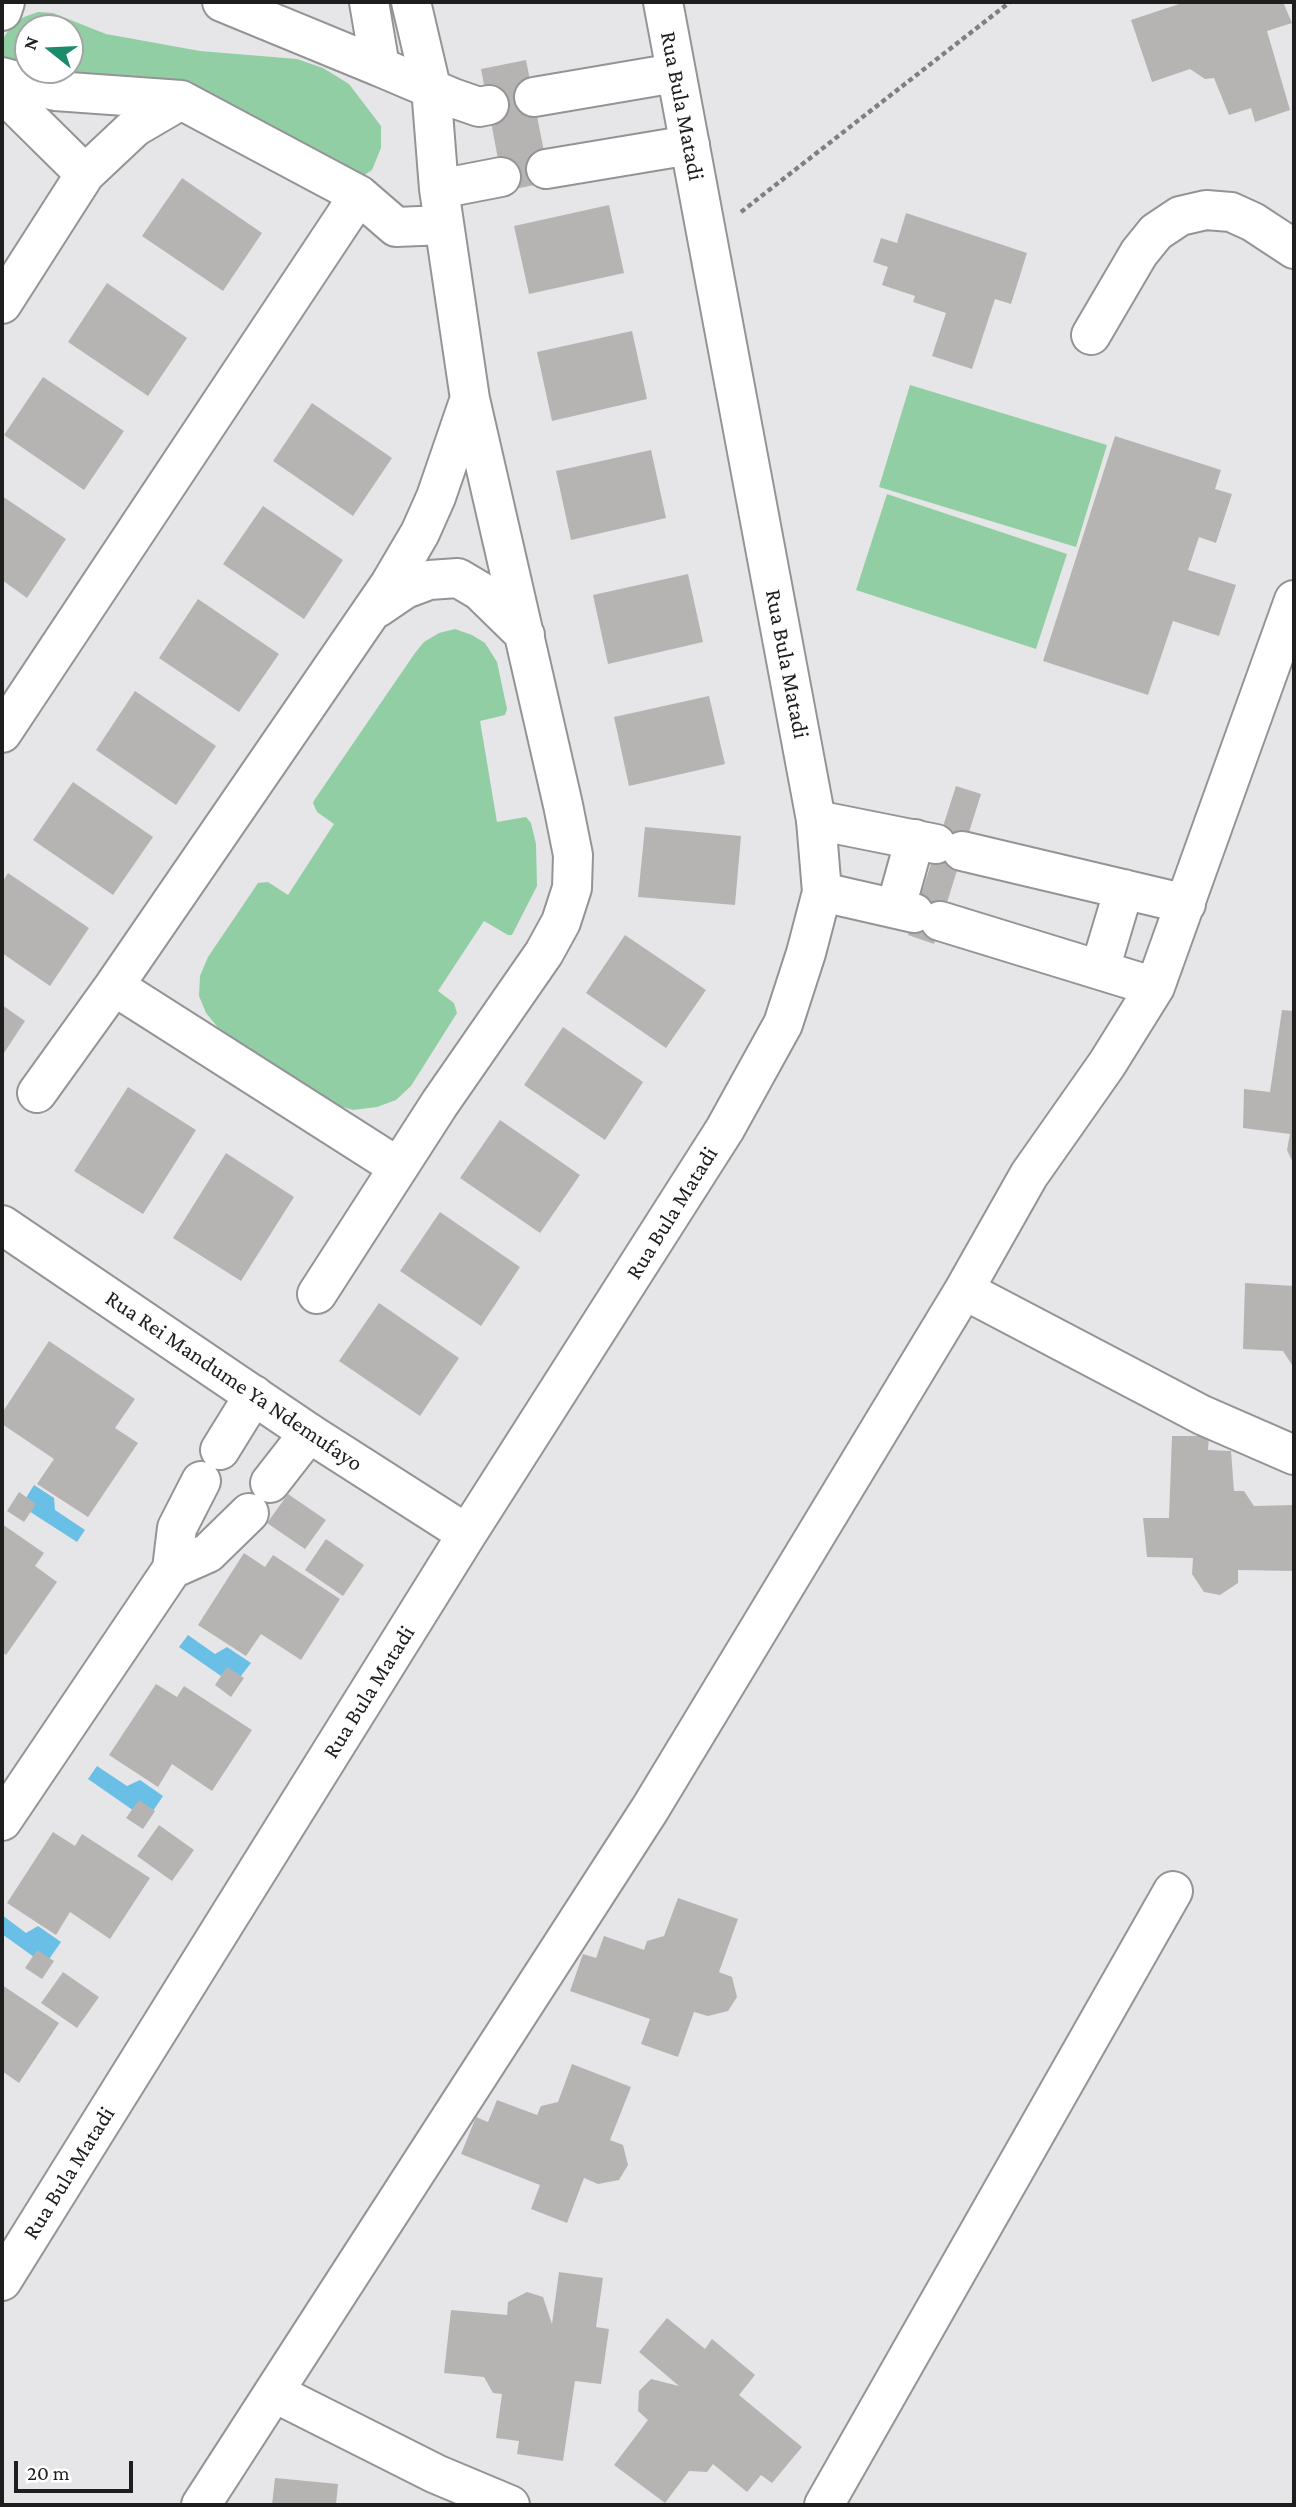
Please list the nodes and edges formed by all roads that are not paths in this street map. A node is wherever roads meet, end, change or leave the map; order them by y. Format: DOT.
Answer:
graph roads {
  1 [pos="5,2"];
  2 [pos="222,2"];
  3 [pos="369,2"];
  4 [pos="411,2"];
  5 [pos="663,2"];
  6 [pos="2,11"];
  7 [pos="380,66"];
  8 [pos="675,73"];
  9 [pos="2,77"];
  10 [pos="431,87"];
  11 [pos="2,92"];
  12 [pos="534,97"];
  13 [pos="181,100"];
  14 [pos="489,105"];
  15 [pos="690,145"];
  16 [pos="546,169"];
  17 [pos="85,174"];
  18 [pos="502,177"];
  19 [pos="359,195"];
  20 [pos="442,207"];
  21 [pos="1294,249"];
  22 [pos="2,304"];
  23 [pos="1091,335"];
  24 [pos="470,399"];
  25 [pos="1294,600"];
  26 [pos="372,611"];
  27 [pos="525,635"];
  28 [pos="2,733"];
  29 [pos="816,820"];
  30 [pos="938,845"];
  31 [pos="1124,889"];
  32 [pos="822,892"];
  33 [pos="1186,904"];
  34 [pos="917,914"];
  35 [pos="1100,969"];
  36 [pos="114,986"];
  37 [pos="1154,987"];
  38 [pos="37,1094"];
  39 [pos="398,1167"];
  40 [pos="2,1225"];
  41 [pos="964,1290"];
  42 [pos="317,1294"];
  43 [pos="254,1395"];
  44 [pos="309,1433"];
  45 [pos="1294,1455"];
  46 [pos="467,1534"];
  47 [pos="172,1569"];
  48 [pos="2,1821"];
  49 [pos="1173,1891"];
  50 [pos="2,2281"];
  51 [pos="275,2393"];
  52 [pos="201,2505"];
  53 [pos="510,2505"];
  54 [pos="824,2505"];
  1 -- 6 [label="street"];
  2 -- 7 [label="street"];
  3 -- 7 [label="street"];
  4 -- 10 [label="street"];
  5 -- 8 [label="street, Rua Bula Matadi"];
  7 -- 10 [label="street"];
  8 -- 12 [label="street"];
  8 -- 15 [label="street, Rua Bula Matadi"];
  9 -- 13 [label="street"];
  10 -- 14 [label="street"];
  10 -- 20 [label="street"];
  11 -- 17 [label="street"];
  13 -- 17 [label="street"];
  13 -- 19 [label="street"];
  15 -- 16 [label="street"];
  15 -- 29 [label="street, Rua Bula Matadi"];
  17 -- 22 [label="street"];
  18 -- 20 [label="street"];
  19 -- 20 [label="street"];
  19 -- 28 [label="street"];
  20 -- 24 [label="street"];
  21 -- 23 [label="street"];
  24 -- 26 [label="street"];
  24 -- 27 [label="street"];
  25 -- 33 [label="street"];
  26 -- 27 [label="street"];
  26 -- 36 [label="street"];
  27 -- 39 [label="street"];
  29 -- 30 [label="street"];
  29 -- 32 [label="street, Rua Bula Matadi"];
  30 -- 31 [label="street"];
  30 -- 34 [label="street"];
  31 -- 33 [label="street"];
  31 -- 35 [label="street"];
  32 -- 34 [label="street"];
  32 -- 46 [label="street, Rua Bula Matadi"];
  33 -- 37 [label="street"];
  34 -- 35 [label="street"];
  35 -- 37 [label="street"];
  36 -- 38 [label="street"];
  36 -- 39 [label="street"];
  37 -- 41 [label="street"];
  39 -- 42 [label="street"];
  40 -- 43 [label="street, Rua Rei Mandume Ya Ndemufayo"];
  41 -- 45 [label="street"];
  41 -- 51 [label="street"];
  43 -- 44 [label="street, Rua Rei Mandume Ya Ndemufayo"];
  43 -- 47 [label="street"];
  44 -- 46 [label="street, Rua Rei Mandume Ya Ndemufayo"];
  44 -- 47 [label="street"];
  46 -- 50 [label="street, Rua Bula Matadi"];
  47 -- 48 [label="street"];
  49 -- 54 [label="street"];
  51 -- 52 [label="street"];
  51 -- 53 [label="street"];
}
